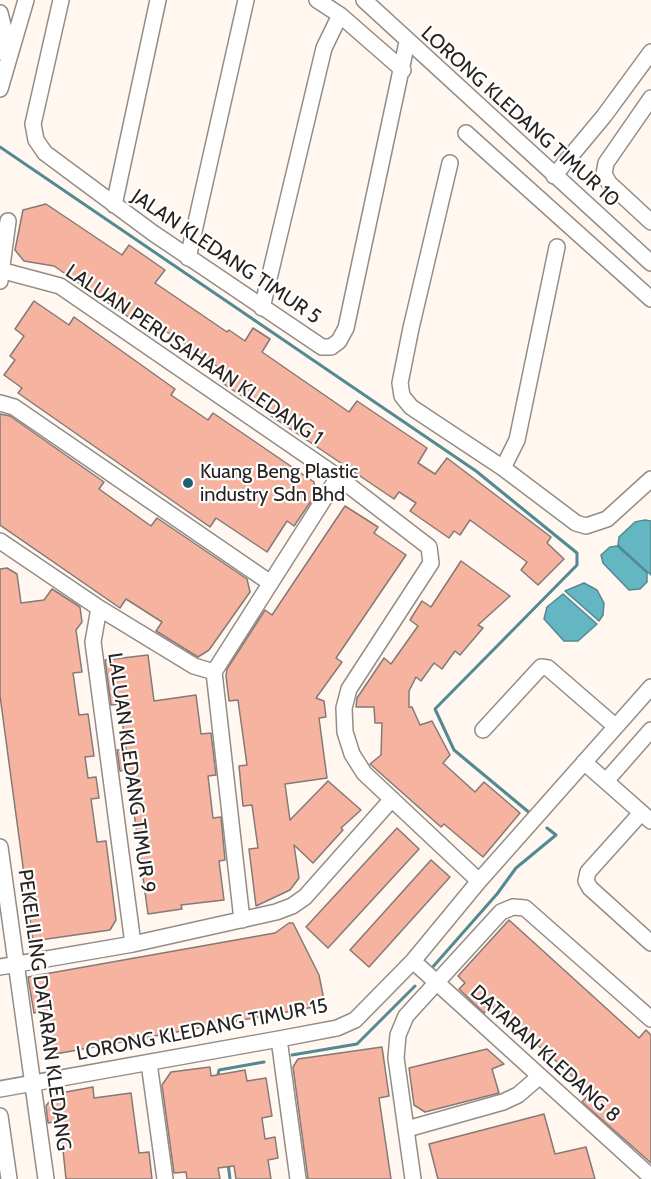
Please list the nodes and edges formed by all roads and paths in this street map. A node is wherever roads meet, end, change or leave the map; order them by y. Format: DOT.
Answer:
graph roads {
  1 [pos="2,0"];
  2 [pos="9,0"];
  3 [pos="18,0"];
  4 [pos="26,0"];
  5 [pos="61,0"];
  6 [pos="158,0"];
  7 [pos="246,0"];
  8 [pos="317,0"];
  9 [pos="364,0"];
  10 [pos="0,12"];
  11 [pos="340,15"];
  12 [pos="407,42"];
  13 [pos="0,52"];
  14 [pos="651,52"];
  15 [pos="646,69"];
  16 [pos="403,70"];
  17 [pos="0,78"];
  18 [pos="0,89"];
  19 [pos="651,99"];
  20 [pos="465,133"];
  21 [pos="522,146"];
  22 [pos="450,163"];
  23 [pos="504,167"];
  24 [pos="554,176"];
  25 [pos="114,205"];
  26 [pos="8,221"];
  27 [pos="651,222"];
  28 [pos="557,247"];
  29 [pos="188,258"];
  30 [pos="651,262"];
  31 [pos="1,274"];
  32 [pos="651,299"];
  33 [pos="262,308"];
  34 [pos="0,403"];
  35 [pos="502,468"];
  36 [pos="338,477"];
  37 [pos="651,479"];
  38 [pos="0,541"];
  39 [pos="269,582"];
  40 [pos="99,608"];
  41 [pos="214,672"];
  42 [pos="651,687"];
  43 [pos="615,726"];
  44 [pos="483,730"];
  45 [pos="651,730"];
  46 [pos="584,762"];
  47 [pos="606,781"];
  48 [pos="392,800"];
  49 [pos="646,817"];
  50 [pos="0,847"];
  51 [pos="479,881"];
  52 [pos="242,920"];
  53 [pos="651,943"];
  54 [pos="133,944"];
  55 [pos="413,961"];
  56 [pos="16,964"];
  57 [pos="0,967"];
  58 [pos="435,984"];
  59 [pos="651,1019"];
  60 [pos="279,1040"];
  61 [pos="150,1063"];
  62 [pos="540,1076"];
  63 [pos="33,1083"];
  64 [pos="0,1089"];
  65 [pos="0,1116"];
  66 [pos="407,1130"];
  67 [pos="642,1175"];
  68 [pos="9,1179"];
  69 [pos="46,1179"];
  70 [pos="165,1179"];
  71 [pos="298,1179"];
  72 [pos="413,1179"];
  1 -- 10 [label="street"];
  2 -- 10 [label="street"];
  3 -- 17 [label="street"];
  4 -- 18 [label="street"];
  5 -- 25 [label="street, JALAN KLEDANG TIMUR 5"];
  6 -- 25 [label="street"];
  7 -- 29 [label="street"];
  8 -- 11 [label="street"];
  9 -- 12 [label="street, LORONG KLEDANG TIMUR 10"];
  10 -- 13 [label="street"];
  11 -- 16 [label="street"];
  11 -- 33 [label="street"];
  12 -- 16 [label="street, JALAN KLEDANG TIMUR 5"];
  12 -- 21 [label="street, LORONG KLEDANG TIMUR 10"];
  14 -- 15 [label="street"];
  15 -- 24 [label="street"];
  16 -- 33 [label="street, JALAN KLEDANG TIMUR 5"];
  19 -- 27 [label="street"];
  20 -- 23 [label="street"];
  21 -- 23 [label="street"];
  21 -- 24 [label="street, LORONG KLEDANG TIMUR 10"];
  22 -- 35 [label="street"];
  23 -- 32 [label="street"];
  24 -- 30 [label="street, LORONG KLEDANG TIMUR 10"];
  25 -- 29 [label="street, JALAN KLEDANG TIMUR 5"];
  26 -- 31 [label="street"];
  28 -- 35 [label="street"];
  29 -- 33 [label="street, JALAN KLEDANG TIMUR 5"];
  31 -- 36 [label="street, LALUAN PERUSAHAAN KLEDANG 1"];
  34 -- 39 [label="street"];
  35 -- 37 [label="street"];
  36 -- 39 [label="street"];
  36 -- 48 [label="street, LALUAN PERUSAHAAN KLEDANG 1"];
  38 -- 40 [label="street"];
  39 -- 41 [label="street"];
  40 -- 41 [label="street"];
  40 -- 54 [label="street, LALUAN KLEDANG TIMUR 9"];
  41 -- 52 [label="street"];
  42 -- 43 [label="street, LORONG KLEDANG TIMUR 15"];
  43 -- 44 [label="street"];
  43 -- 46 [label="street, LORONG KLEDANG TIMUR 15"];
  45 -- 47 [label="street"];
  46 -- 47 [label="street"];
  46 -- 51 [label="street, LORONG KLEDANG TIMUR 15"];
  47 -- 49 [label="street"];
  48 -- 51 [label="street, LALUAN PERUSAHAAN KLEDANG 1"];
  48 -- 52 [label="street"];
  49 -- 53 [label="street"];
  50 -- 56 [label="street, PEKELILING DATARAN KLEDANG"];
  51 -- 55 [label="street, LORONG KLEDANG TIMUR 15"];
  52 -- 54 [label="street"];
  54 -- 56 [label="street"];
  55 -- 58 [label="street, DATARAN KLEDANG 8"];
  55 -- 60 [label="street, LORONG KLEDANG TIMUR 15"];
  56 -- 57 [label="street"];
  56 -- 63 [label="street, PEKELILING DATARAN KLEDANG"];
  58 -- 59 [label="street"];
  58 -- 62 [label="street, DATARAN KLEDANG 8"];
  58 -- 66 [label="street"];
  60 -- 61 [label="street, LORONG KLEDANG TIMUR 15"];
  60 -- 71 [label="street"];
  61 -- 63 [label="street, LORONG KLEDANG TIMUR 15"];
  61 -- 70 [label="street"];
  62 -- 66 [label="street"];
  62 -- 67 [label="street, DATARAN KLEDANG 8"];
  63 -- 64 [label="street, LORONG KLEDANG TIMUR 15"];
  63 -- 69 [label="street, PEKELILING DATARAN KLEDANG"];
  65 -- 68 [label="street"];
  66 -- 72 [label="street"];
}
